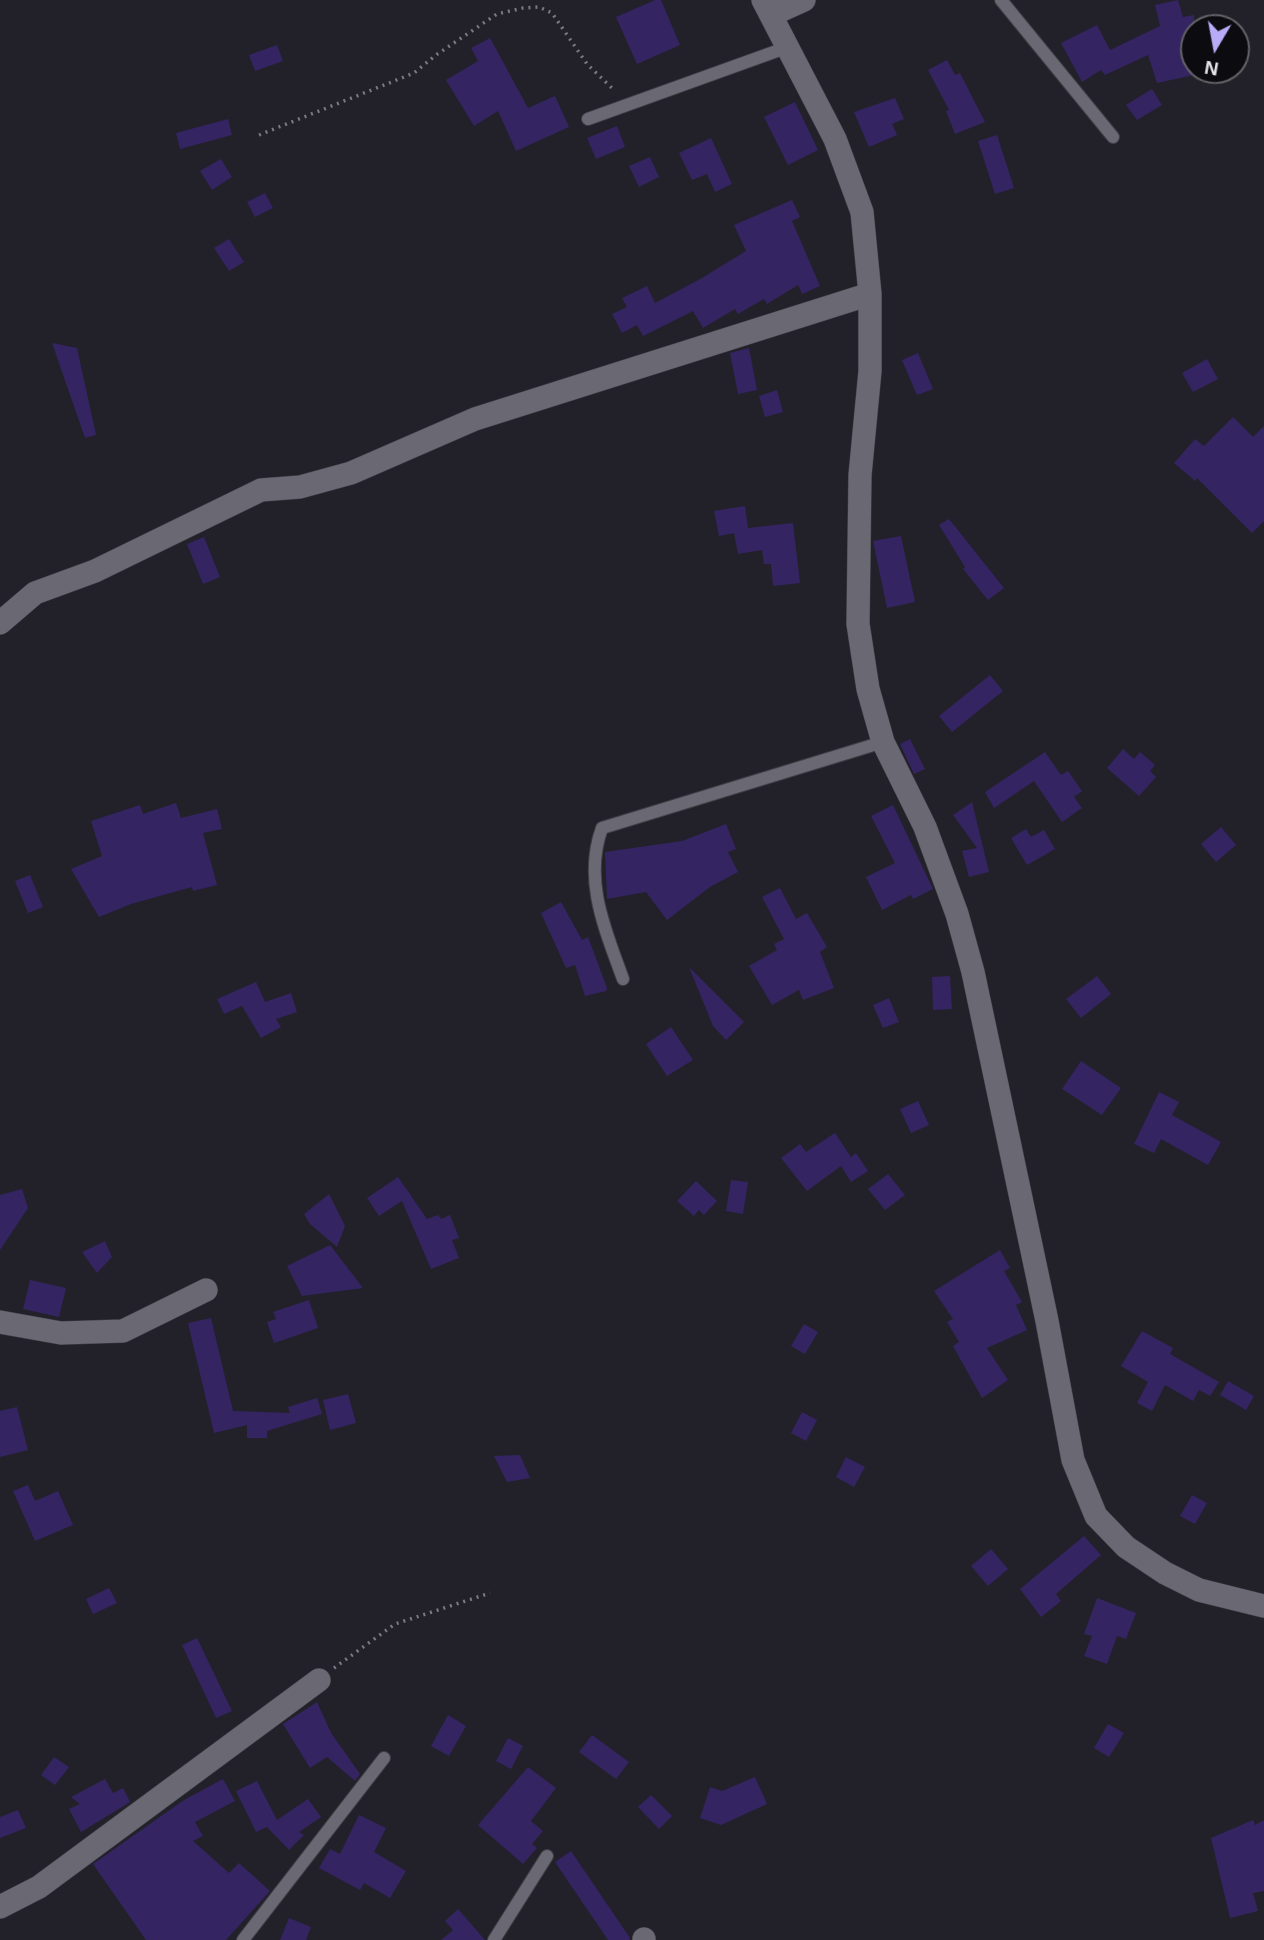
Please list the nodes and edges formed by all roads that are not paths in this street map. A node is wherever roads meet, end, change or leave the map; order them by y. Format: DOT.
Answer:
graph roads {
  1 [pos="803,0"];
  2 [pos="1001,0"];
  3 [pos="768,7"];
  4 [pos="788,47"];
  5 [pos="587,119"];
  6 [pos="1113,137"];
  7 [pos="870,294"];
  8 [pos="0,622"];
  9 [pos="883,742"];
  10 [pos="623,979"];
  11 [pos="206,1290"];
  12 [pos="0,1322"];
  13 [pos="1264,1606"];
  14 [pos="318,1680"];
  15 [pos="384,1758"];
  16 [pos="547,1856"];
  17 [pos="0,1907"];
  18 [pos="243,1940"];
  19 [pos="494,1940"];
  1 -- 3 [label="street"];
  2 -- 6 [label="lane"];
  3 -- 4 [label="street"];
  4 -- 5 [label="lane"];
  4 -- 7 [label="street"];
  7 -- 8 [label="street"];
  7 -- 9 [label="street"];
  9 -- 10 [label="lane"];
  9 -- 13 [label="street"];
  11 -- 12 [label="street"];
  14 -- 17 [label="street"];
  15 -- 18 [label="lane"];
  16 -- 19 [label="lane"];
}
